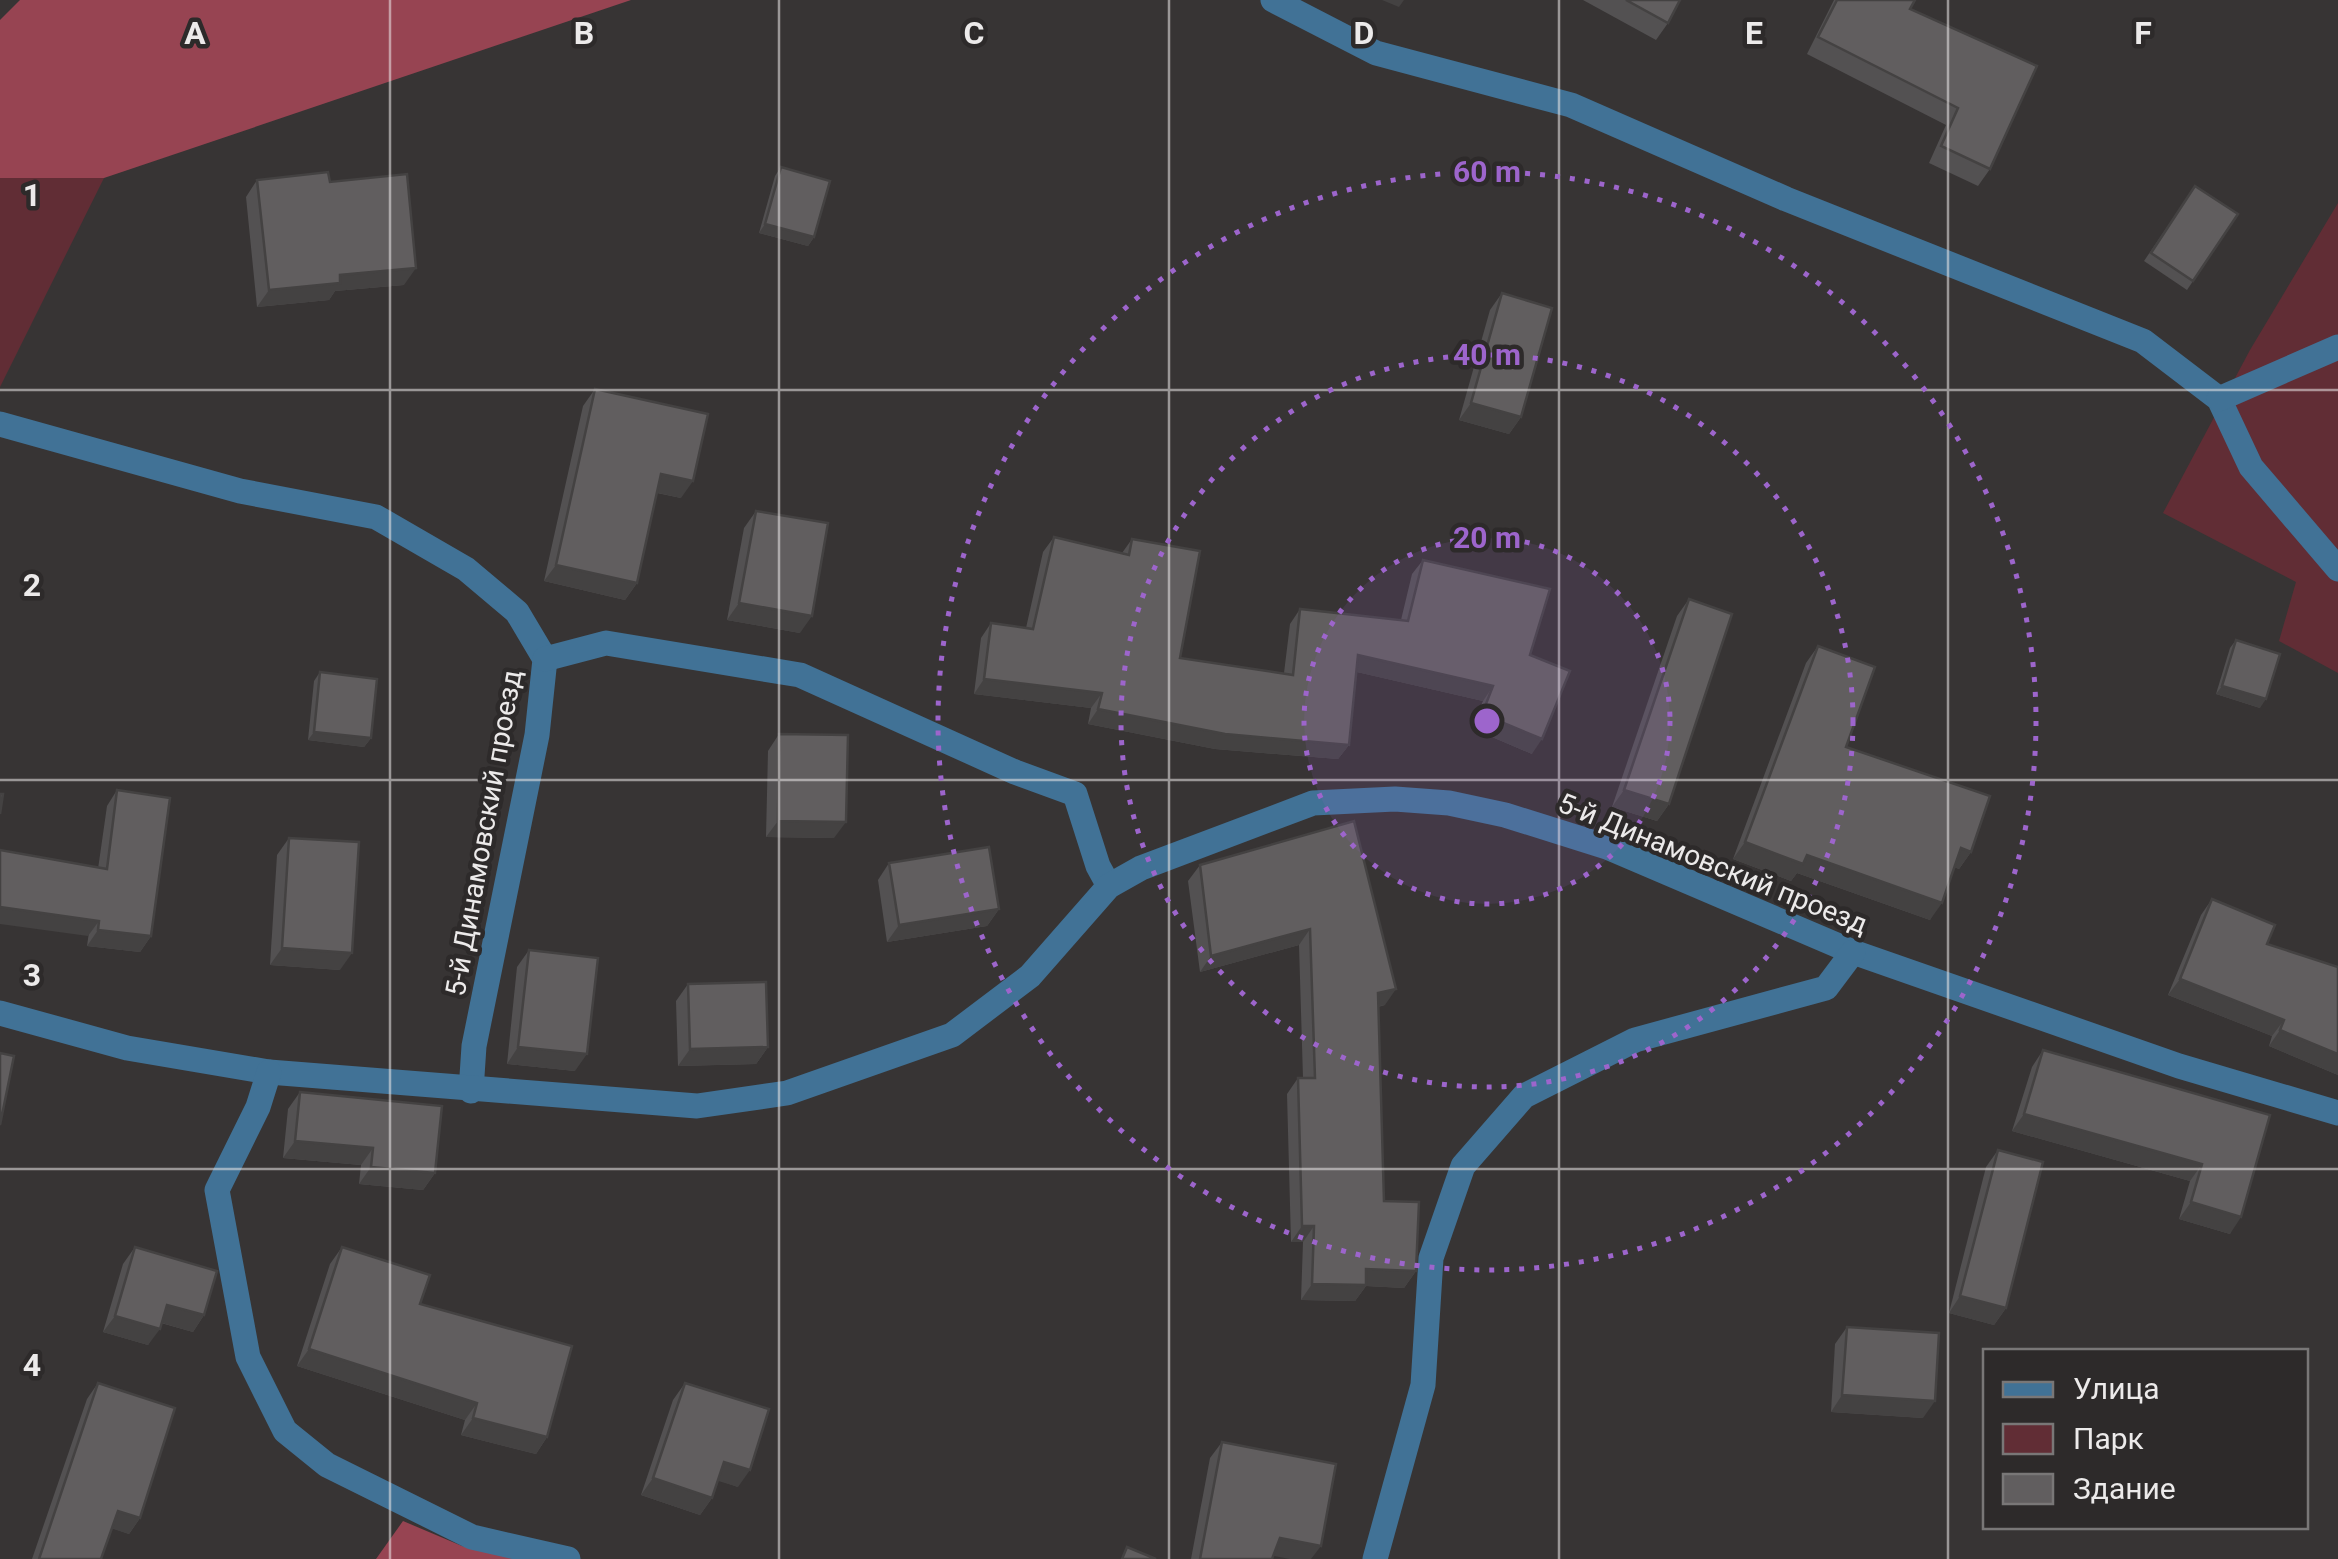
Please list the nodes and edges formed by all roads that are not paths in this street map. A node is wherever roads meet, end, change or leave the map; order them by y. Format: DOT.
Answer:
graph roads {
  1 [pos="1273,0"];
  2 [pos="2338,347"];
  3 [pos="2219,399"];
  4 [pos="0,424"];
  5 [pos="2338,569"];
  6 [pos="545,659"];
  7 [pos="1109,886"];
  8 [pos="1853,952"];
  9 [pos="0,1014"];
  10 [pos="268,1072"];
  11 [pos="471,1091"];
  12 [pos="2338,1113"];
  13 [pos="568,1559"];
  14 [pos="1376,1559"];
  1 -- 3 [label="street"];
  2 -- 3 [label="street"];
  3 -- 5 [label="street"];
  4 -- 6 [label="street, 5-й Динамовский проезд"];
  6 -- 7 [label="street"];
  6 -- 11 [label="street, 5-й Динамовский проезд"];
  7 -- 8 [label="street, 5-й Динамовский проезд"];
  7 -- 11 [label="street, 5-й Динамовский проезд"];
  8 -- 12 [label="street, 5-й Динамовский проезд"];
  8 -- 14 [label="street"];
  9 -- 10 [label="street, 5-й Динамовский проезд"];
  10 -- 11 [label="street, 5-й Динамовский проезд"];
  10 -- 13 [label="street"];
}
